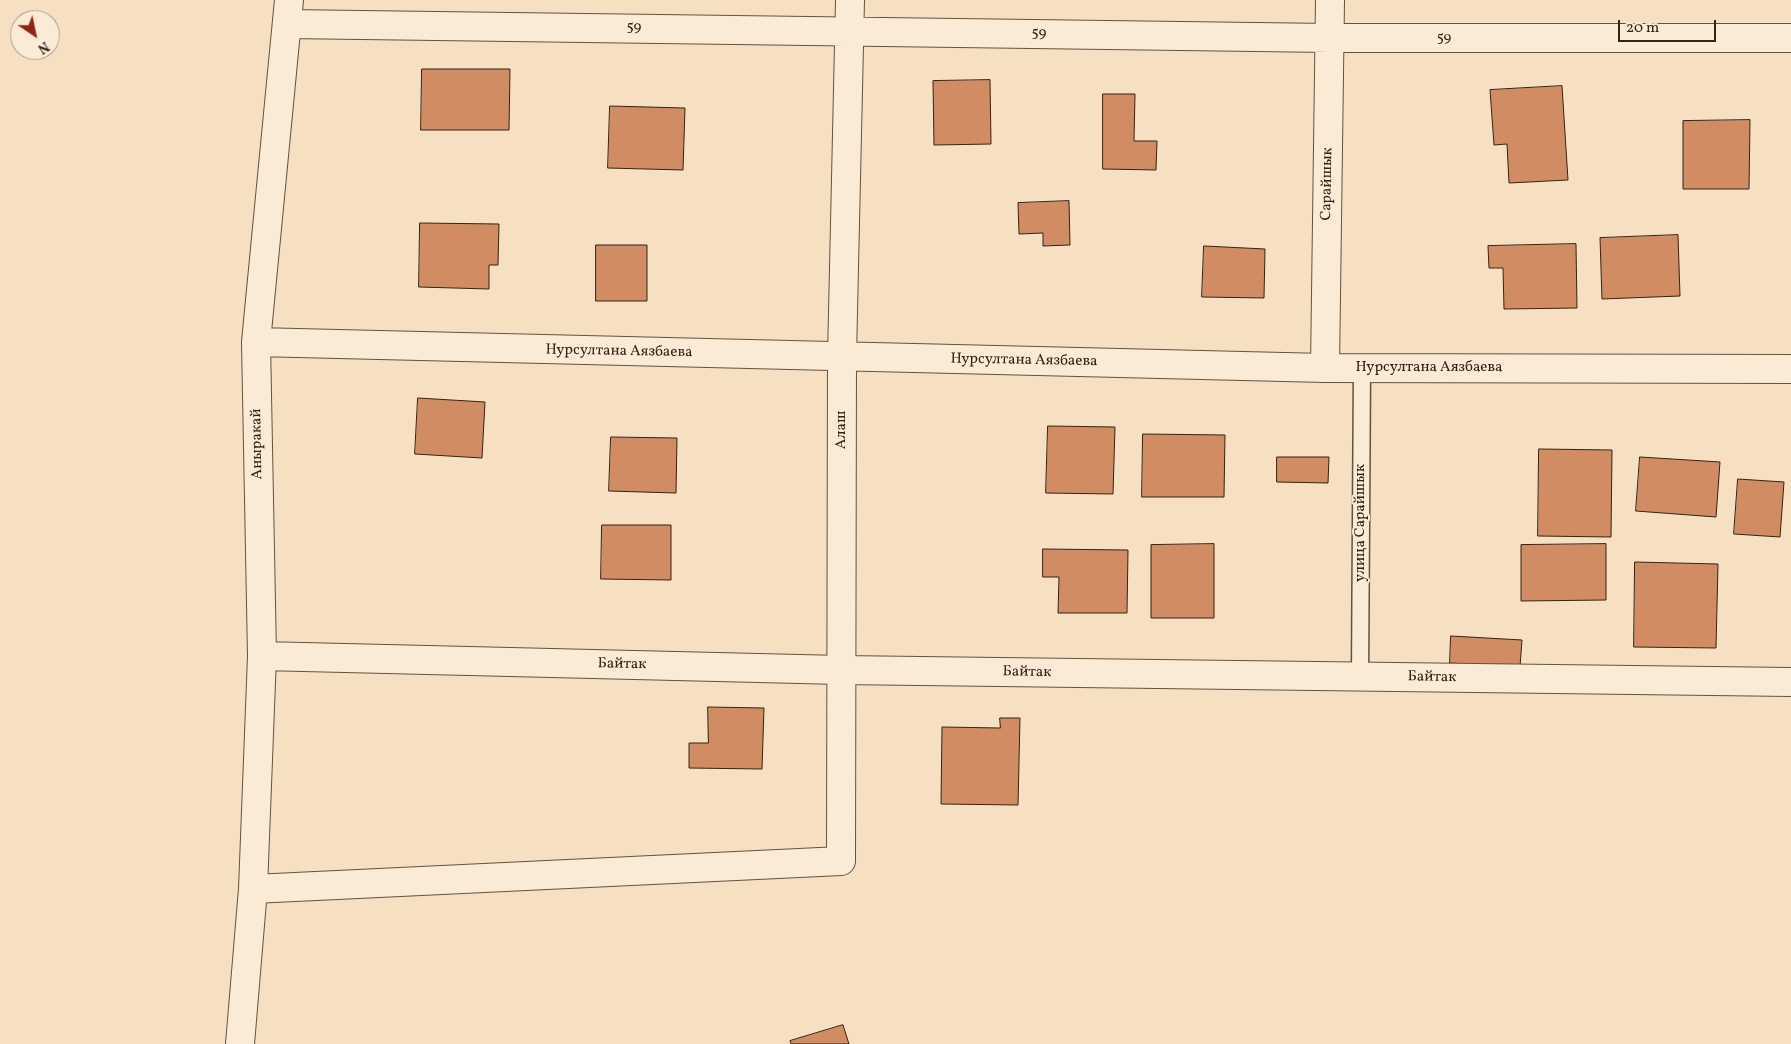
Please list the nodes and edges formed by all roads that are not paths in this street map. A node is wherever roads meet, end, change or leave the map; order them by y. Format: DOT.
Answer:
graph roads {
  1 [pos="850,0"];
  2 [pos="1330,0"];
  3 [pos="288,12"];
  4 [pos="850,31"];
  5 [pos="1330,38"];
  6 [pos="1791,38"];
  7 [pos="256,342"];
  8 [pos="842,357"];
  9 [pos="1325,368"];
  10 [pos="1362,368"];
  11 [pos="1791,369"];
  12 [pos="262,656"];
  13 [pos="841,670"];
  14 [pos="1360,677"];
  15 [pos="1791,682"];
  16 [pos="253,889"];
  17 [pos="240,1044"];
  1 -- 4 [label="street, Алаш"];
  2 -- 5 [label="street, Сарайшык"];
  3 -- 4 [label="street, 59"];
  3 -- 7 [label="street, Аныракай"];
  4 -- 5 [label="street, 59"];
  4 -- 8 [label="street, Алаш"];
  5 -- 6 [label="street, 59"];
  5 -- 9 [label="street, Сарайшык"];
  7 -- 8 [label="street, Нурсултана Аязбаева"];
  7 -- 12 [label="street, Аныракай"];
  8 -- 9 [label="street, Нурсултана Аязбаева"];
  8 -- 13 [label="street, Алаш"];
  9 -- 10 [label="street, Нурсултана Аязбаева"];
  10 -- 11 [label="street, Нурсултана Аязбаева"];
  10 -- 14 [label="lane, улица Сарайшык"];
  12 -- 13 [label="street, Байтак"];
  12 -- 16 [label="street, Аныракай"];
  13 -- 14 [label="street, Байтак"];
  13 -- 16 [label="street, Алаш"];
  14 -- 15 [label="street, Байтак"];
  16 -- 17 [label="street, Аныракай"];
}
